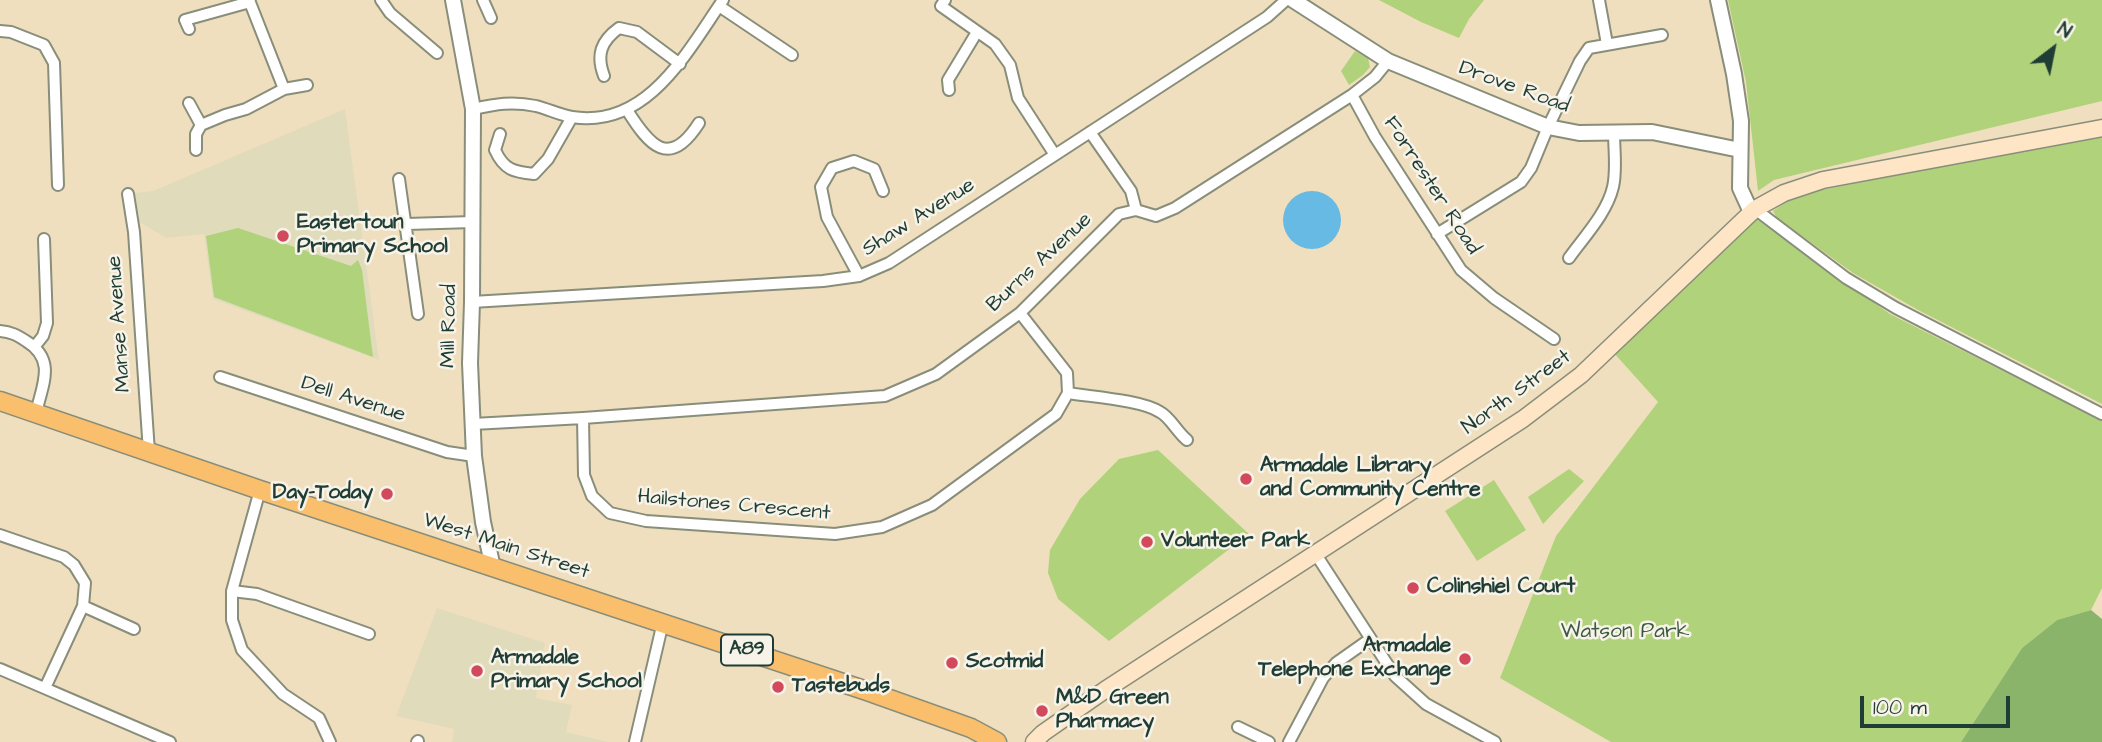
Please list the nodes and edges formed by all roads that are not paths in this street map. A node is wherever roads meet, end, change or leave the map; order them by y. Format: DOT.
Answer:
graph roads {
  1 [pos="382,0"];
  2 [pos="453,0"];
  3 [pos="483,0"];
  4 [pos="945,0"];
  5 [pos="1286,0"];
  6 [pos="1293,0"];
  7 [pos="1599,0"];
  8 [pos="1718,0"];
  9 [pos="249,1"];
  10 [pos="721,3"];
  11 [pos="491,18"];
  12 [pos="185,19"];
  13 [pos="0,31"];
  14 [pos="977,32"];
  15 [pos="1662,35"];
  16 [pos="1607,44"];
  17 [pos="437,53"];
  18 [pos="792,55"];
  19 [pos="1388,61"];
  20 [pos="680,64"];
  21 [pos="604,76"];
  22 [pos="307,85"];
  23 [pos="284,89"];
  24 [pos="949,90"];
  25 [pos="1353,95"];
  26 [pos="189,103"];
  27 [pos="473,109"];
  28 [pos="627,110"];
  29 [pos="572,117"];
  30 [pos="699,123"];
  31 [pos="201,125"];
  32 [pos="1548,127"];
  33 [pos="2102,128"];
  34 [pos="1090,132"];
  35 [pos="1614,132"];
  36 [pos="500,134"];
  37 [pos="196,150"];
  38 [pos="1740,150"];
  39 [pos="1055,155"];
  40 [pos="400,179"];
  41 [pos="58,185"];
  42 [pos="883,191"];
  43 [pos="128,194"];
  44 [pos="1136,210"];
  45 [pos="1753,210"];
  46 [pos="473,222"];
  47 [pos="407,224"];
  48 [pos="1437,234"];
  49 [pos="44,239"];
  50 [pos="1569,258"];
  51 [pos="859,276"];
  52 [pos="472,302"];
  53 [pos="1020,313"];
  54 [pos="418,314"];
  55 [pos="0,331"];
  56 [pos="1554,339"];
  57 [pos="34,346"];
  58 [pos="220,377"];
  59 [pos="1068,393"];
  60 [pos="0,401"];
  61 [pos="36,413"];
  62 [pos="2102,414"];
  63 [pos="583,418"];
  64 [pos="473,424"];
  65 [pos="1187,440"];
  66 [pos="149,453"];
  67 [pos="474,456"];
  68 [pos="260,490"];
  69 [pos="0,535"];
  70 [pos="1315,553"];
  71 [pos="493,568"];
  72 [pos="232,592"];
  73 [pos="83,606"];
  74 [pos="663,622"];
  75 [pos="134,629"];
  76 [pos="369,634"];
  77 [pos="1370,639"];
  78 [pos="0,669"];
  79 [pos="45,688"];
  80 [pos="1238,727"];
  81 [pos="170,742"];
  82 [pos="330,742"];
  83 [pos="635,742"];
  84 [pos="997,742"];
  85 [pos="1034,742"];
  86 [pos="1269,742"];
  87 [pos="1289,742"];
  88 [pos="1495,742"];
  1 -- 17 [label="street"];
  2 -- 27 [label="street, Mill Road"];
  3 -- 11 [label="street"];
  4 -- 14 [label="street"];
  5 -- 34 [label="street, Shaw Avenue"];
  6 -- 19 [label="street, Drove Road"];
  7 -- 16 [label="street"];
  8 -- 38 [label="street"];
  9 -- 12 [label="street"];
  9 -- 23 [label="street"];
  10 -- 18 [label="street"];
  10 -- 20 [label="street"];
  13 -- 41 [label="street"];
  14 -- 24 [label="street"];
  14 -- 39 [label="street"];
  15 -- 16 [label="street"];
  16 -- 32 [label="street"];
  19 -- 25 [label="street"];
  19 -- 32 [label="street, Drove Road"];
  20 -- 21 [label="street"];
  20 -- 28 [label="street"];
  22 -- 23 [label="street"];
  23 -- 31 [label="street"];
  25 -- 44 [label="street"];
  25 -- 48 [label="street, Forrester Road"];
  26 -- 31 [label="street"];
  27 -- 29 [label="street"];
  27 -- 46 [label="street, Mill Road"];
  28 -- 29 [label="street"];
  28 -- 30 [label="street"];
  29 -- 36 [label="street"];
  31 -- 37 [label="street"];
  32 -- 35 [label="street, Drove Road"];
  32 -- 48 [label="street"];
  33 -- 45 [label="main road, North Street"];
  34 -- 39 [label="street, Shaw Avenue"];
  34 -- 44 [label="street"];
  35 -- 38 [label="street, Drove Road"];
  35 -- 50 [label="street"];
  38 -- 45 [label="street"];
  39 -- 51 [label="street, Shaw Avenue"];
  40 -- 47 [label="street"];
  42 -- 51 [label="street"];
  43 -- 66 [label="street, Manse Avenue"];
  44 -- 53 [label="street, Burns Avenue"];
  45 -- 62 [label="street"];
  45 -- 70 [label="main road, North Street"];
  46 -- 47 [label="street"];
  46 -- 52 [label="street, Mill Road"];
  47 -- 54 [label="street"];
  48 -- 56 [label="street, Forrester Road"];
  49 -- 57 [label="street"];
  51 -- 52 [label="street, Shaw Avenue"];
  52 -- 64 [label="street, Mill Road"];
  53 -- 59 [label="street"];
  53 -- 63 [label="street, Burns Avenue"];
  55 -- 57 [label="street"];
  57 -- 61 [label="street"];
  58 -- 67 [label="street, Dell Avenue"];
  59 -- 63 [label="street, Hailstones Crescent"];
  59 -- 65 [label="street"];
  60 -- 61 [label="main road, West Main Street / A89"];
  61 -- 66 [label="main road, West Main Street / A89"];
  63 -- 64 [label="street, Burns Avenue"];
  64 -- 67 [label="street, Mill Road"];
  66 -- 68 [label="main road, West Main Street / A89"];
  67 -- 71 [label="street, Mill Road"];
  68 -- 71 [label="main road, West Main Street / A89"];
  68 -- 72 [label="street"];
  69 -- 73 [label="street"];
  70 -- 77 [label="street"];
  70 -- 85 [label="main road, North Street"];
  71 -- 74 [label="main road, West Main Street / A89"];
  72 -- 76 [label="street"];
  72 -- 82 [label="street"];
  73 -- 75 [label="street"];
  73 -- 79 [label="street"];
  74 -- 83 [label="street"];
  74 -- 84 [label="main road, West Main Street / A89"];
  77 -- 87 [label="street"];
  77 -- 88 [label="street"];
  78 -- 79 [label="street"];
  79 -- 81 [label="street"];
  80 -- 86 [label="street"];
}
